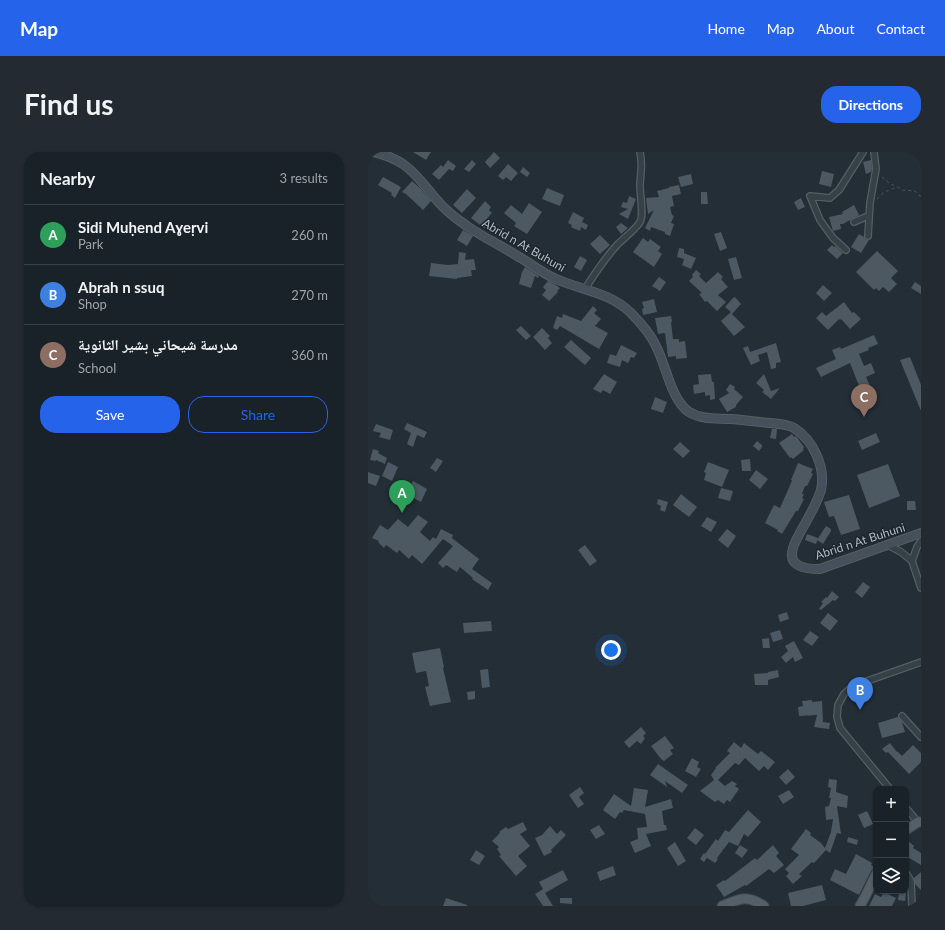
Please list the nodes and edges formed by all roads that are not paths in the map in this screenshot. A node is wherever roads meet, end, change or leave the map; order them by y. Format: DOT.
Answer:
graph roads {
  1 [pos="375,152"];
  2 [pos="640,152"];
  3 [pos="863,152"];
  4 [pos="874,152"];
  5 [pos="868,216"];
  6 [pos="854,222"];
  7 [pos="868,236"];
  8 [pos="846,250"];
  9 [pos="585,288"];
  10 [pos="921,533"];
  11 [pos="921,541"];
  12 [pos="888,545"];
  13 [pos="912,561"];
  14 [pos="921,588"];
  15 [pos="921,662"];
  16 [pos="902,716"];
  17 [pos="921,737"];
  18 [pos="888,786"];
  19 [pos="909,811"];
  20 [pos="920,822"];
  21 [pos="909,828"];
  22 [pos="909,878"];
  23 [pos="873,881"];
  24 [pos="722,906"];
  25 [pos="764,906"];
  26 [pos="860,906"];
  27 [pos="912,906"];
  1 -- 9 [label="street, Abrid n At Buhuni"];
  2 -- 9 [label="street"];
  3 -- 8 [label="street"];
  4 -- 5 [label="street"];
  5 -- 6 [label="street"];
  5 -- 7 [label="street"];
  9 -- 12 [label="street, Abrid n At Buhuni"];
  10 -- 12 [label="street, Abrid n At Buhuni"];
  11 -- 13 [label="street"];
  12 -- 13 [label="street"];
  13 -- 14 [label="street"];
  15 -- 18 [label="street"];
  16 -- 17 [label="street"];
  19 -- 20 [label="street"];
  20 -- 21 [label="main road"];
  22 -- 27 [label="street"];
  23 -- 26 [label="main road"];
  24 -- 25 [label="main road"];
}
